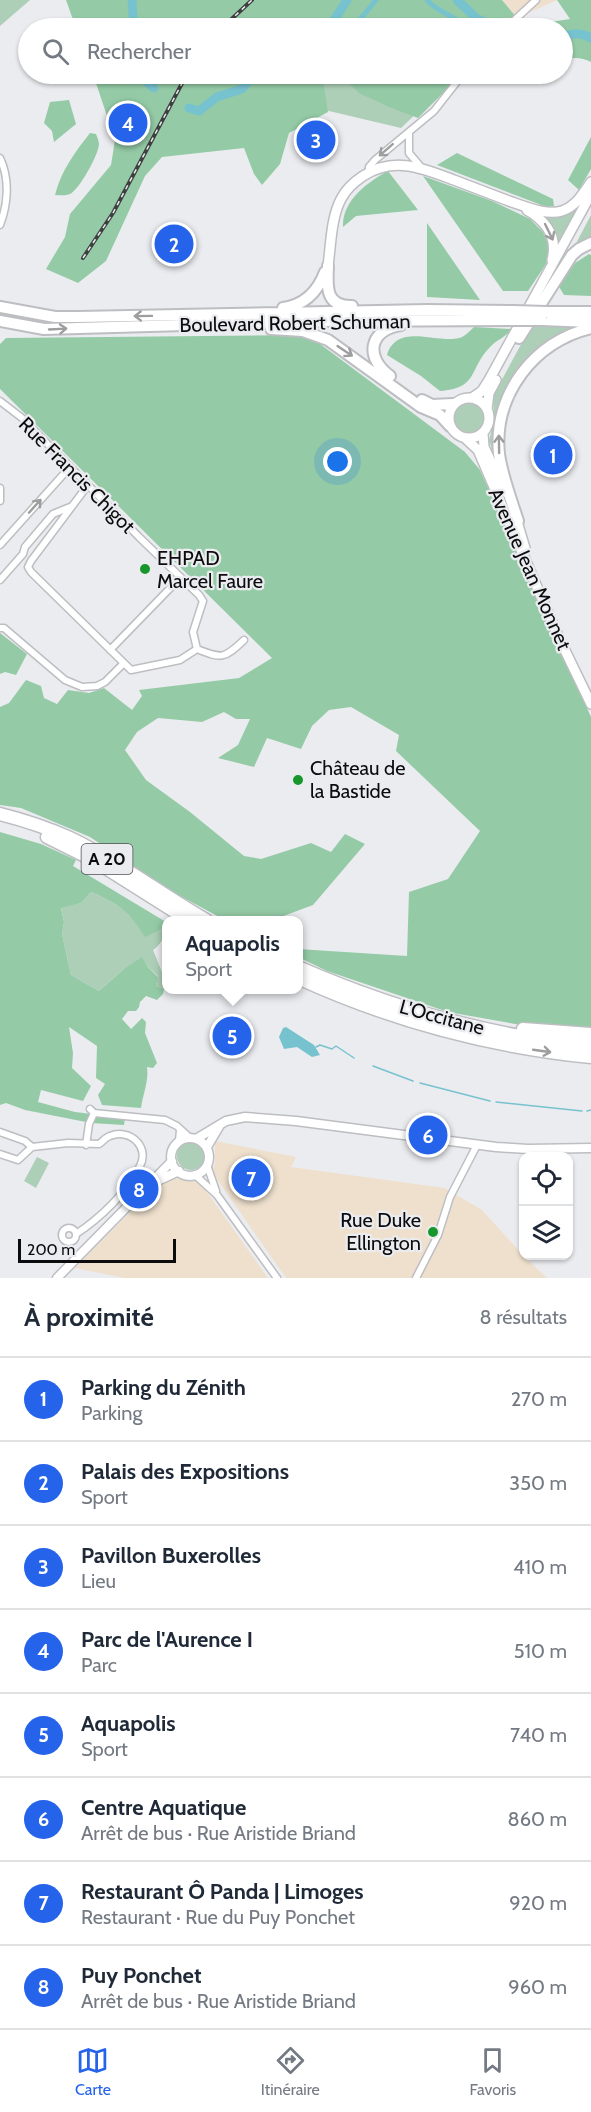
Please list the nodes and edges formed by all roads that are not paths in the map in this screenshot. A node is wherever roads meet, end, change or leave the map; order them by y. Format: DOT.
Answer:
graph roads {
  1 [pos="536,0"];
  2 [pos="517,18"];
  3 [pos="456,84"];
  4 [pos="409,131"];
  5 [pos="0,158"];
  6 [pos="420,166"];
  7 [pos="369,172"];
  8 [pos="591,182"];
  9 [pos="591,194"];
  10 [pos="515,203"];
  11 [pos="591,204"];
  12 [pos="0,225"];
  13 [pos="591,243"];
  14 [pos="328,266"];
  15 [pos="547,276"];
  16 [pos="0,307"];
  17 [pos="426,310"];
  18 [pos="591,310"];
  19 [pos="244,314"];
  20 [pos="548,315"];
  21 [pos="512,316"];
  22 [pos="437,320"];
  23 [pos="0,321"];
  24 [pos="591,322"];
  25 [pos="208,324"];
  26 [pos="591,328"];
  27 [pos="519,338"];
  28 [pos="472,398"];
  29 [pos="0,401"];
  30 [pos="453,404"];
  31 [pos="487,409"];
  32 [pos="450,426"];
  33 [pos="483,433"];
  34 [pos="465,438"];
  35 [pos="70,467"];
  36 [pos="88,485"];
  37 [pos="0,488"];
  38 [pos="0,501"];
  39 [pos="71,507"];
  40 [pos="518,521"];
  41 [pos="0,545"];
  42 [pos="180,578"];
  43 [pos="0,580"];
  44 [pos="0,627"];
  45 [pos="244,640"];
  46 [pos="197,649"];
  47 [pos="110,650"];
  48 [pos="123,664"];
  49 [pos="591,694"];
  50 [pos="591,704"];
  51 [pos="0,814"];
  52 [pos="0,822"];
  53 [pos="180,916"];
  54 [pos="198,916"];
  55 [pos="303,969"];
  56 [pos="303,980"];
  57 [pos="475,1027"];
  58 [pos="591,1034"];
  59 [pos="591,1046"];
  60 [pos="591,1057"];
  61 [pos="220,1125"];
  62 [pos="180,1130"];
  63 [pos="0,1132"];
  64 [pos="193,1138"];
  65 [pos="179,1141"];
  66 [pos="86,1145"];
  67 [pos="477,1145"];
  68 [pos="32,1147"];
  69 [pos="207,1147"];
  70 [pos="591,1148"];
  71 [pos="0,1154"];
  72 [pos="172,1161"];
  73 [pos="207,1165"];
  74 [pos="179,1171"];
  75 [pos="195,1175"];
  76 [pos="152,1183"];
  77 [pos="217,1195"];
  78 [pos="76,1234"];
  79 [pos="57,1278"];
  80 [pos="277,1278"];
  81 [pos="416,1278"];
  1 -- 2 [label="street"];
  3 -- 4 [label="street"];
  4 -- 6 [label="street"];
  4 -- 7 [label="street, one-way"];
  5 -- 12 [label="street"];
  6 -- 7 [label="main road"];
  6 -- 10 [label="main road"];
  7 -- 14 [label="main road"];
  8 -- 10 [label="main road"];
  9 -- 15 [label="main road"];
  10 -- 15 [label="main road, one-way"];
  11 -- 27 [label="main road"];
  13 -- 27 [label="main road"];
  14 -- 17 [label="main road"];
  14 -- 19 [label="main road"];
  15 -- 28 [label="main road"];
  19 -- 16 [label="main road, Boulevard Robert Schuman, one-way"];
  17 -- 19 [label="main road, Boulevard Robert Schuman"];
  17 -- 21 [label="main road, Boulevard Robert Schuman"];
  18 -- 20 [label="main road"];
  20 -- 21 [label="main road, Boulevard Robert Schuman, bridge"];
  20 -- 24 [label="main road, Boulevard Robert Schuman"];
  21 -- 22 [label="main road, Boulevard Robert Schuman"];
  22 -- 25 [label="main road, Boulevard Robert Schuman"];
  22 -- 30 [label="main road"];
  23 -- 25 [label="main road, Boulevard Robert Schuman, one-way"];
  25 -- 32 [label="main road, one-way"];
  40 -- 26 [label="main road, one-way"];
  27 -- 31 [label="main road"];
  28 -- 30 [label="main road"];
  28 -- 31 [label="main road"];
  29 -- 35 [label="street, Rue Francis Chigot"];
  30 -- 32 [label="main road"];
  31 -- 33 [label="main road"];
  32 -- 34 [label="main road"];
  33 -- 34 [label="main road"];
  33 -- 40 [label="main road, Avenue Jean Monnet"];
  34 -- 50 [label="main road, Avenue Jean Monnet"];
  35 -- 36 [label="street, Rue Francis Chigot"];
  41 -- 35 [label="street, one-way"];
  36 -- 39 [label="street"];
  36 -- 42 [label="street, Rue Francis Chigot"];
  37 -- 38 [label="street"];
  39 -- 43 [label="street"];
  39 -- 47 [label="street"];
  40 -- 49 [label="main road, Avenue Jean Monnet"];
  42 -- 46 [label="street, Rue Francis Chigot"];
  42 -- 47 [label="street"];
  44 -- 48 [label="street"];
  45 -- 46 [label="street"];
  46 -- 48 [label="street"];
  47 -- 48 [label="street"];
  51 -- 54 [label="highway, A 20"];
  52 -- 53 [label="highway, A 20"];
  55 -- 57 [label="highway, L'Occitane"];
  56 -- 60 [label="highway, L'Occitane, one-way"];
  57 -- 58 [label="highway"];
  57 -- 59 [label="highway, L'Occitane"];
  61 -- 64 [label="street"];
  61 -- 67 [label="street"];
  61 -- 69 [label="street"];
  62 -- 64 [label="street"];
  62 -- 65 [label="street"];
  62 -- 66 [label="street"];
  63 -- 68 [label="street"];
  64 -- 65 [label="street"];
  64 -- 69 [label="street"];
  65 -- 72 [label="street"];
  66 -- 68 [label="street"];
  66 -- 78 [label="street"];
  67 -- 70 [label="street"];
  67 -- 81 [label="street"];
  68 -- 71 [label="street"];
  69 -- 73 [label="street"];
  72 -- 74 [label="street"];
  72 -- 76 [label="street"];
  73 -- 75 [label="street"];
  73 -- 77 [label="street"];
  74 -- 75 [label="street"];
  74 -- 76 [label="street"];
  75 -- 77 [label="street"];
  76 -- 79 [label="street"];
  77 -- 80 [label="street"];
}
